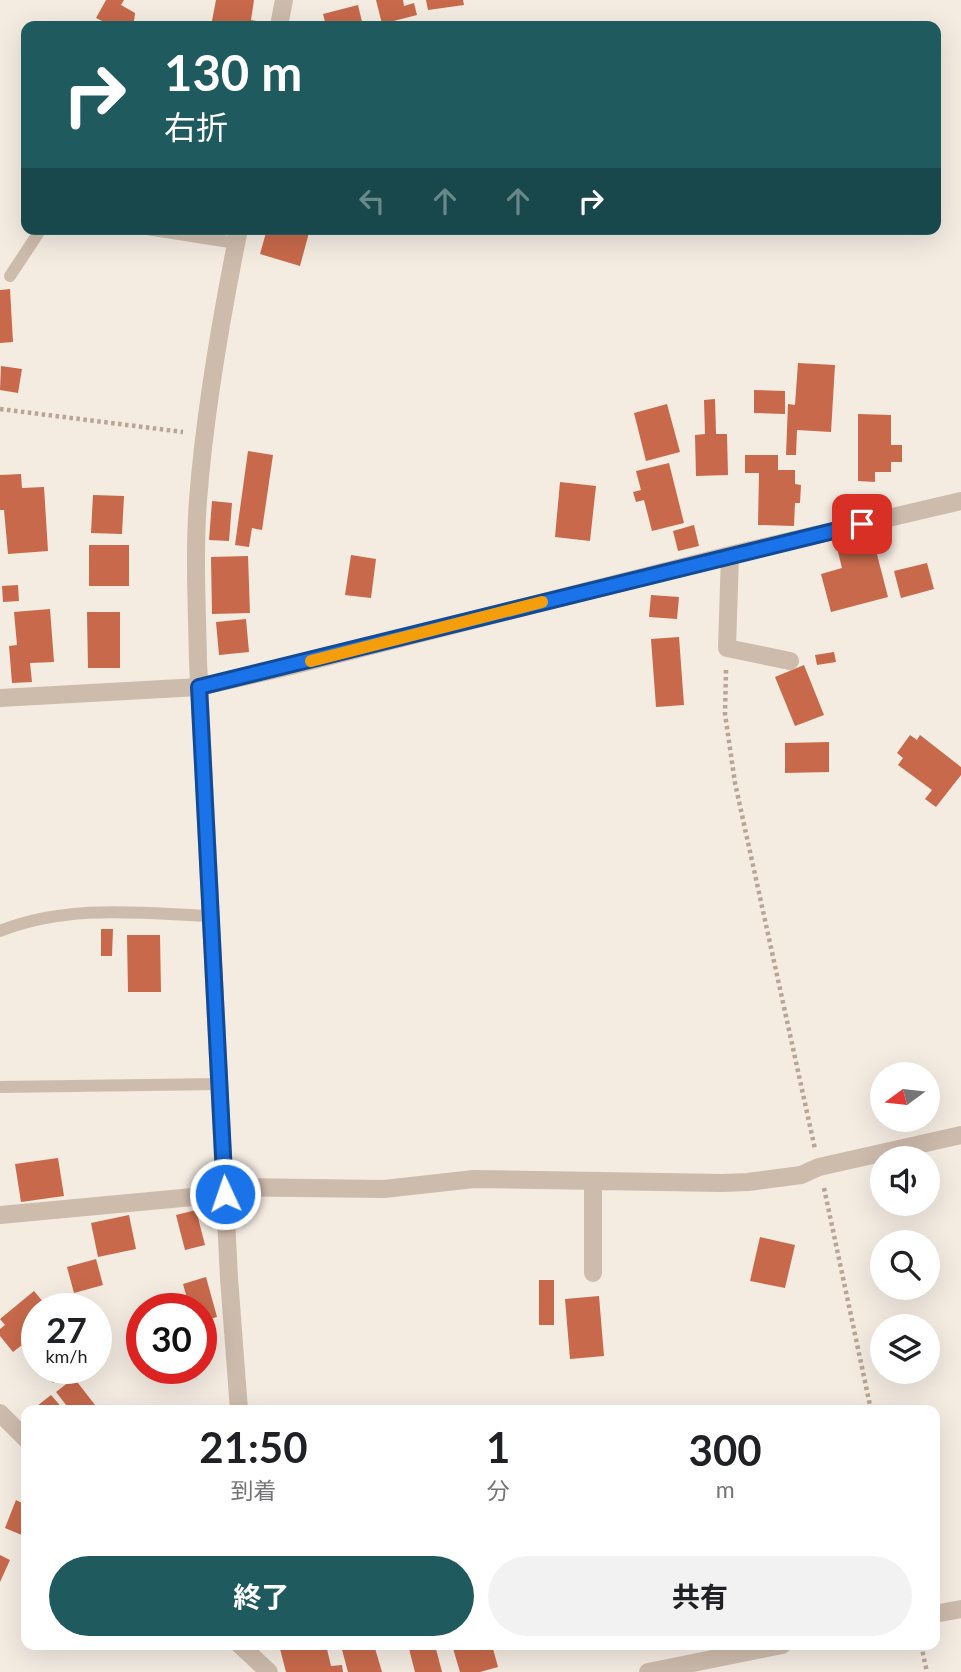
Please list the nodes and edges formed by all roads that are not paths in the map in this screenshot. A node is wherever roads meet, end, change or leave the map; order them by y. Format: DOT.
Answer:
graph roads {
  1 [pos="284,0"];
  2 [pos="280,21"];
  3 [pos="37,235"];
  4 [pos="237,236"];
  5 [pos="10,276"];
  6 [pos="961,501"];
  7 [pos="730,555"];
  8 [pos="790,661"];
  9 [pos="199,687"];
  10 [pos="0,698"];
  11 [pos="211,916"];
  12 [pos="0,931"];
  13 [pos="220,1084"];
  14 [pos="0,1087"];
  15 [pos="961,1135"];
  16 [pos="593,1182"];
  17 [pos="225,1190"];
  18 [pos="0,1215"];
  19 [pos="593,1273"];
  20 [pos="239,1405"];
  21 [pos="0,1413"];
  22 [pos="21,1434"];
  23 [pos="961,1609"];
  24 [pos="940,1613"];
  25 [pos="245,1650"];
  26 [pos="258,1650"];
  27 [pos="757,1650"];
  28 [pos="264,1670"];
  29 [pos="648,1672"];
  1 -- 2 [label="street"];
  3 -- 5 [label="lane"];
  4 -- 9 [label="street"];
  6 -- 7 [label="street"];
  7 -- 8 [label="street"];
  7 -- 9 [label="street"];
  9 -- 10 [label="street"];
  9 -- 11 [label="street"];
  11 -- 12 [label="lane"];
  11 -- 13 [label="street"];
  13 -- 14 [label="lane"];
  13 -- 17 [label="street"];
  15 -- 16 [label="street"];
  16 -- 17 [label="street"];
  16 -- 19 [label="street"];
  17 -- 18 [label="street"];
  17 -- 20 [label="street"];
  21 -- 22 [label="street"];
  23 -- 24 [label="street"];
  25 -- 28 [label="street"];
  26 -- 28 [label="street"];
  27 -- 29 [label="street"];
}
